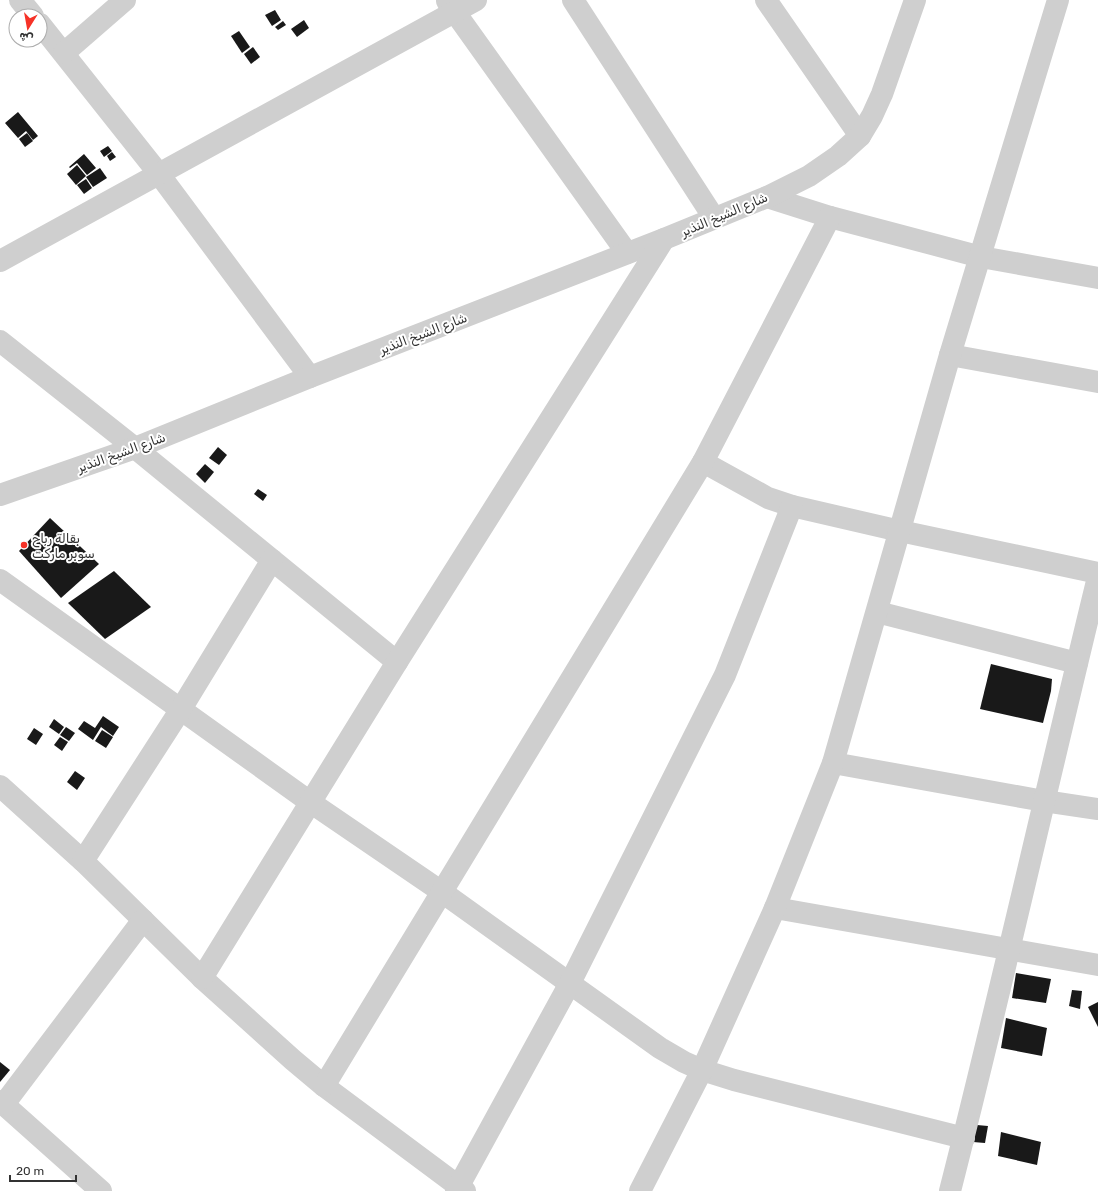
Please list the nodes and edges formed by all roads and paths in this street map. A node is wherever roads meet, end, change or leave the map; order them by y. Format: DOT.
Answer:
graph roads {
  1 [pos="20,0"];
  2 [pos="124,0"];
  3 [pos="476,0"];
  4 [pos="573,0"];
  5 [pos="766,0"];
  6 [pos="915,0"];
  7 [pos="1058,0"];
  8 [pos="451,6"];
  9 [pos="26,8"];
  10 [pos="48,34"];
  11 [pos="64,53"];
  12 [pos="860,136"];
  13 [pos="159,174"];
  14 [pos="767,197"];
  15 [pos="830,217"];
  16 [pos="714,218"];
  17 [pos="664,239"];
  18 [pos="627,254"];
  19 [pos="981,257"];
  20 [pos="0,262"];
  21 [pos="1098,278"];
  22 [pos="0,341"];
  23 [pos="950,355"];
  24 [pos="310,377"];
  25 [pos="1098,382"];
  26 [pos="135,448"];
  27 [pos="703,462"];
  28 [pos="0,494"];
  29 [pos="792,506"];
  30 [pos="900,531"];
  31 [pos="272,560"];
  32 [pos="1098,573"];
  33 [pos="1098,577"];
  34 [pos="0,580"];
  35 [pos="877,612"];
  36 [pos="397,662"];
  37 [pos="1077,663"];
  38 [pos="181,709"];
  39 [pos="833,763"];
  40 [pos="0,786"];
  41 [pos="1044,801"];
  42 [pos="310,802"];
  43 [pos="1098,809"];
  44 [pos="83,861"];
  45 [pos="442,892"];
  46 [pos="775,908"];
  47 [pos="143,920"];
  48 [pos="1010,950"];
  49 [pos="1098,965"];
  50 [pos="202,978"];
  51 [pos="570,983"];
  52 [pos="702,1070"];
  53 [pos="324,1086"];
  54 [pos="2,1102"];
  55 [pos="964,1138"];
  56 [pos="460,1190"];
  57 [pos="101,1191"];
  58 [pos="640,1191"];
  59 [pos="950,1191"];
  1 -- 9 [label="street"];
  2 -- 11 [label="street"];
  3 -- 8 [label="street"];
  4 -- 16 [label="street"];
  5 -- 12 [label="street"];
  6 -- 12 [label="street, شارع الشيخ النذير"];
  7 -- 19 [label="street"];
  8 -- 13 [label="street"];
  8 -- 18 [label="street"];
  10 -- 11 [label="street"];
  11 -- 13 [label="street"];
  12 -- 14 [label="street, شارع الشيخ النذير"];
  13 -- 20 [label="street"];
  13 -- 24 [label="street"];
  14 -- 15 [label="street"];
  14 -- 16 [label="street, شارع الشيخ النذير"];
  15 -- 19 [label="street"];
  15 -- 27 [label="street"];
  16 -- 17 [label="street, شارع الشيخ النذير"];
  17 -- 18 [label="street, شارع الشيخ النذير"];
  17 -- 36 [label="street"];
  18 -- 24 [label="street, شارع الشيخ النذير"];
  19 -- 21 [label="street"];
  19 -- 23 [label="street"];
  22 -- 26 [label="street"];
  23 -- 25 [label="street"];
  23 -- 30 [label="street"];
  24 -- 26 [label="street, شارع الشيخ النذير"];
  26 -- 28 [label="street, شارع الشيخ النذير"];
  26 -- 31 [label="street"];
  27 -- 29 [label="street"];
  27 -- 45 [label="street"];
  29 -- 30 [label="street"];
  29 -- 51 [label="street"];
  30 -- 32 [label="street"];
  30 -- 35 [label="street"];
  31 -- 36 [label="street"];
  31 -- 38 [label="street"];
  33 -- 37 [label="street"];
  34 -- 38 [label="street"];
  35 -- 37 [label="street"];
  35 -- 39 [label="street"];
  36 -- 42 [label="street"];
  37 -- 41 [label="street"];
  38 -- 42 [label="street"];
  38 -- 44 [label="street"];
  39 -- 41 [label="street"];
  39 -- 46 [label="street"];
  40 -- 44 [label="street"];
  41 -- 43 [label="street"];
  41 -- 48 [label="street"];
  42 -- 45 [label="street"];
  42 -- 50 [label="street"];
  44 -- 47 [label="street"];
  45 -- 51 [label="street"];
  45 -- 53 [label="street"];
  46 -- 48 [label="street"];
  46 -- 52 [label="street"];
  47 -- 50 [label="street"];
  47 -- 54 [label="street"];
  48 -- 49 [label="street"];
  48 -- 55 [label="street"];
  50 -- 53 [label="street"];
  51 -- 52 [label="street"];
  51 -- 56 [label="street"];
  52 -- 55 [label="street"];
  52 -- 58 [label="street"];
  53 -- 56 [label="street"];
  54 -- 57 [label="street"];
  55 -- 59 [label="street"];
}
